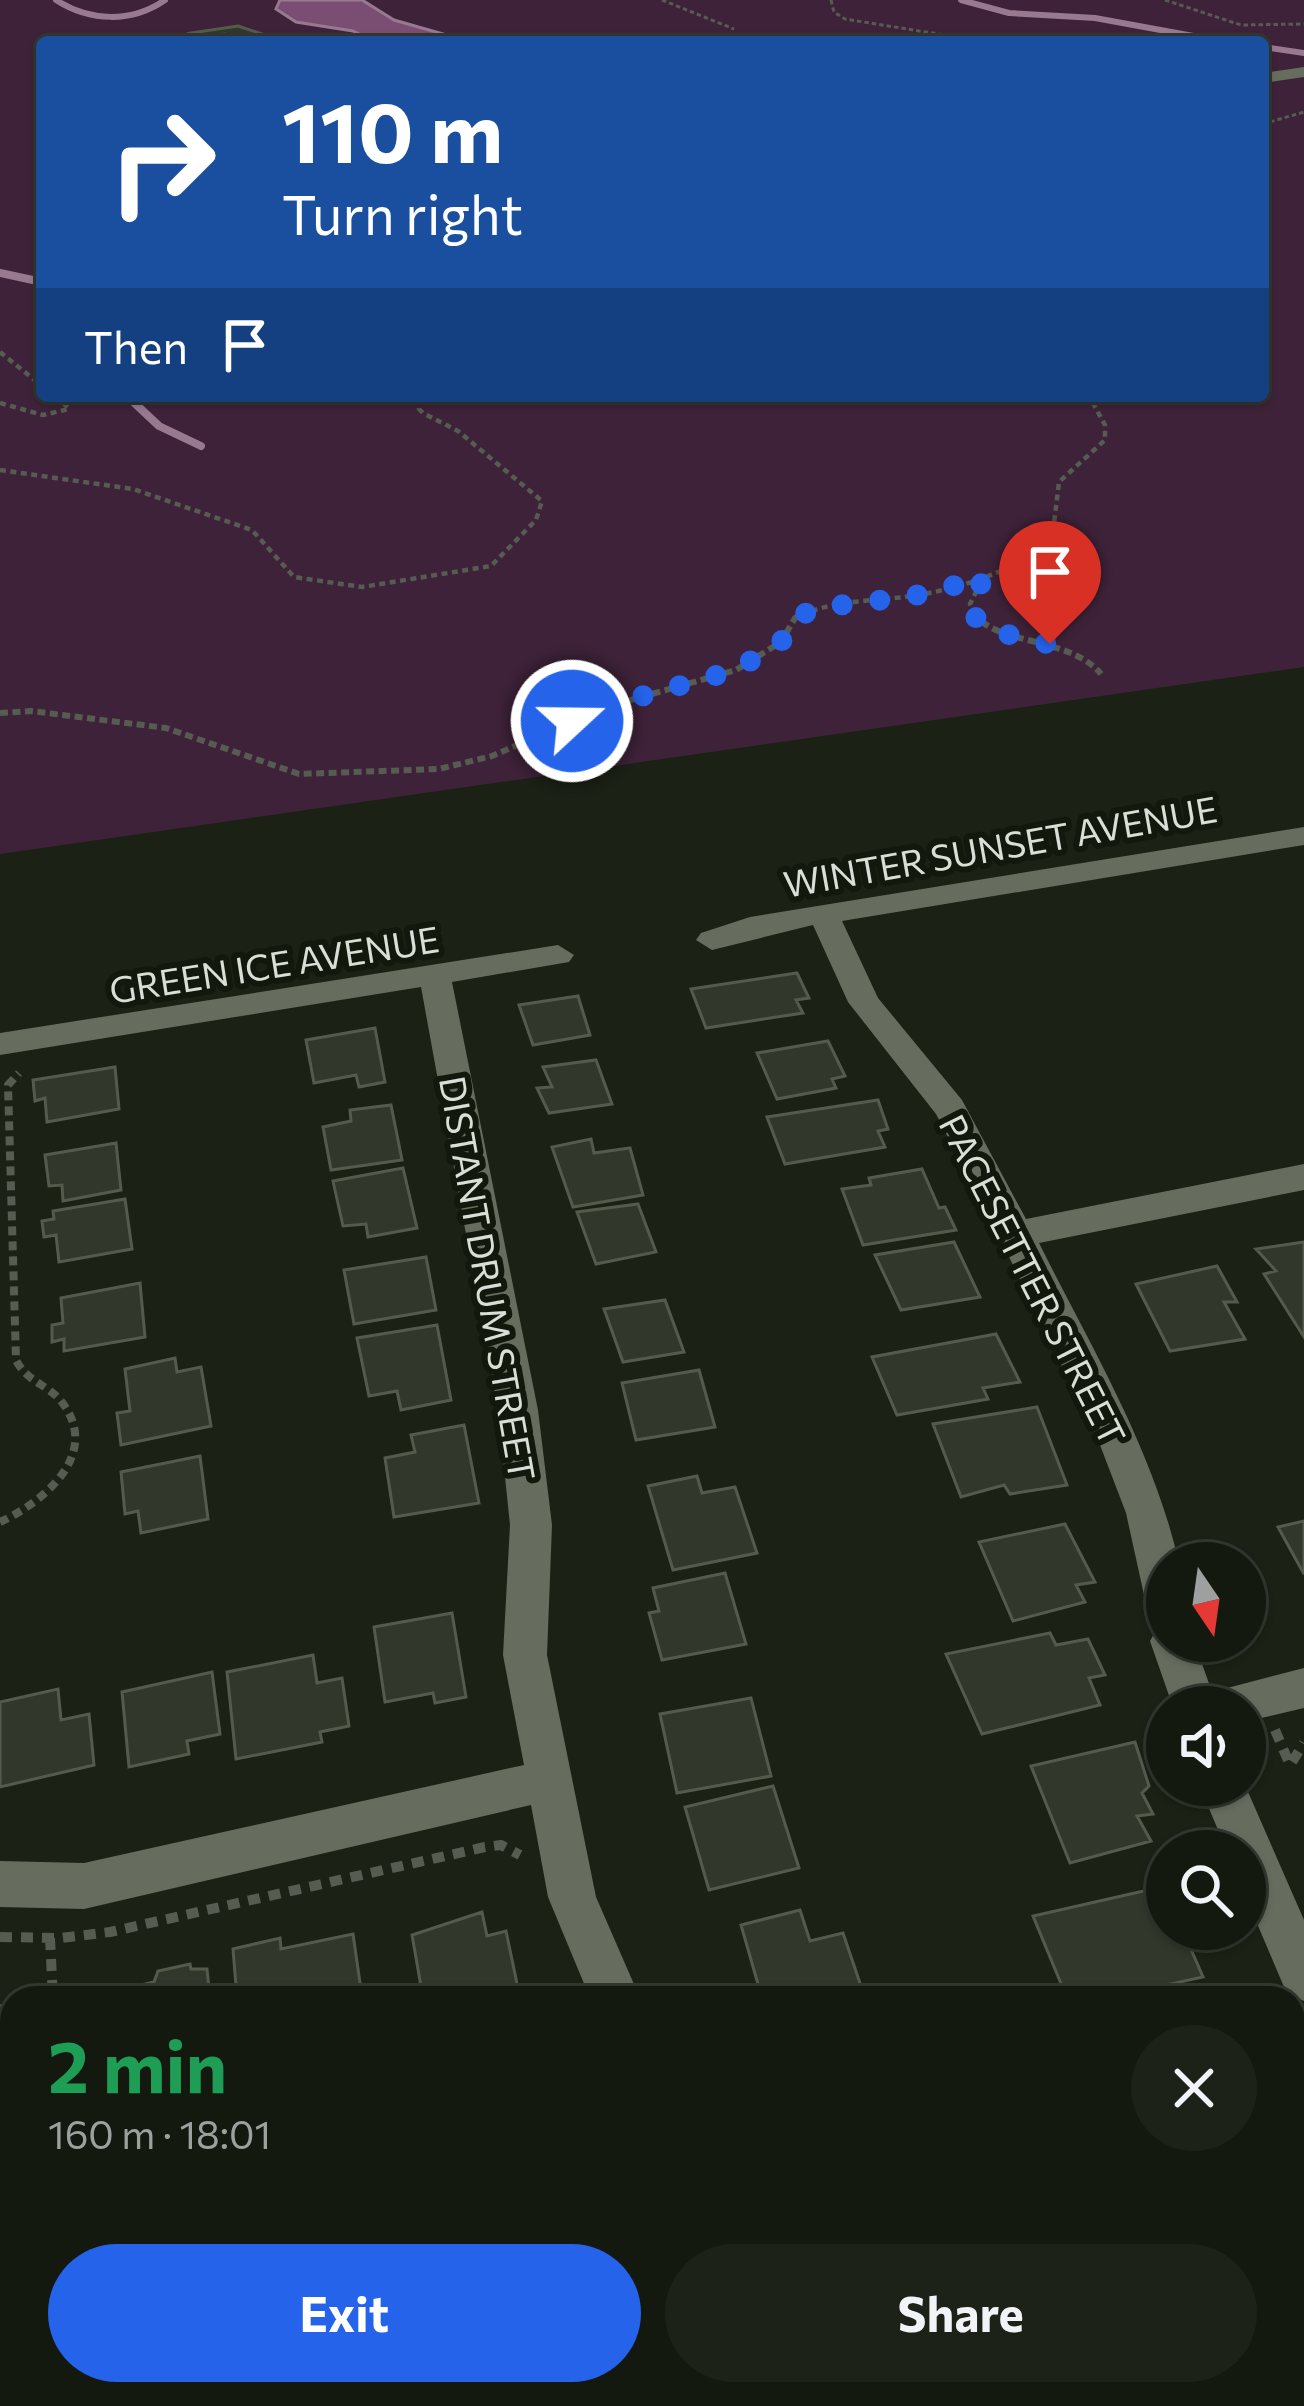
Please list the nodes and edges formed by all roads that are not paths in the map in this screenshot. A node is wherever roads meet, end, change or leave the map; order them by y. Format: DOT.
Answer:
graph roads {
  1 [pos="1304,72"];
  2 [pos="1275,82"];
  3 [pos="1304,836"];
  4 [pos="823,914"];
  5 [pos="712,940"];
  6 [pos="558,955"];
  7 [pos="435,978"];
  8 [pos="0,1044"];
  9 [pos="1304,1177"];
  10 [pos="1016,1234"];
  11 [pos="1153,1542"];
  12 [pos="1304,1688"];
  13 [pos="1266,1697"];
  14 [pos="550,1780"];
  15 [pos="1231,1806"];
  16 [pos="0,1883"];
  17 [pos="1304,1977"];
  18 [pos="610,1986"];
  1 -- 2 [label="street"];
  3 -- 4 [label="street, WINTER SUNSET AVENUE"];
  4 -- 5 [label="street, WINTER SUNSET AVENUE"];
  4 -- 10 [label="street, PACESETTER STREET"];
  6 -- 7 [label="street, GREEN ICE AVENUE"];
  7 -- 8 [label="street, GREEN ICE AVENUE"];
  7 -- 14 [label="street, DISTANT DRUM STREET"];
  9 -- 10 [label="street"];
  10 -- 11 [label="street, PACESETTER STREET"];
  12 -- 13 [label="street"];
  14 -- 16 [label="street"];
  14 -- 18 [label="street, DISTANT DRUM STREET"];
  15 -- 17 [label="street"];
}
